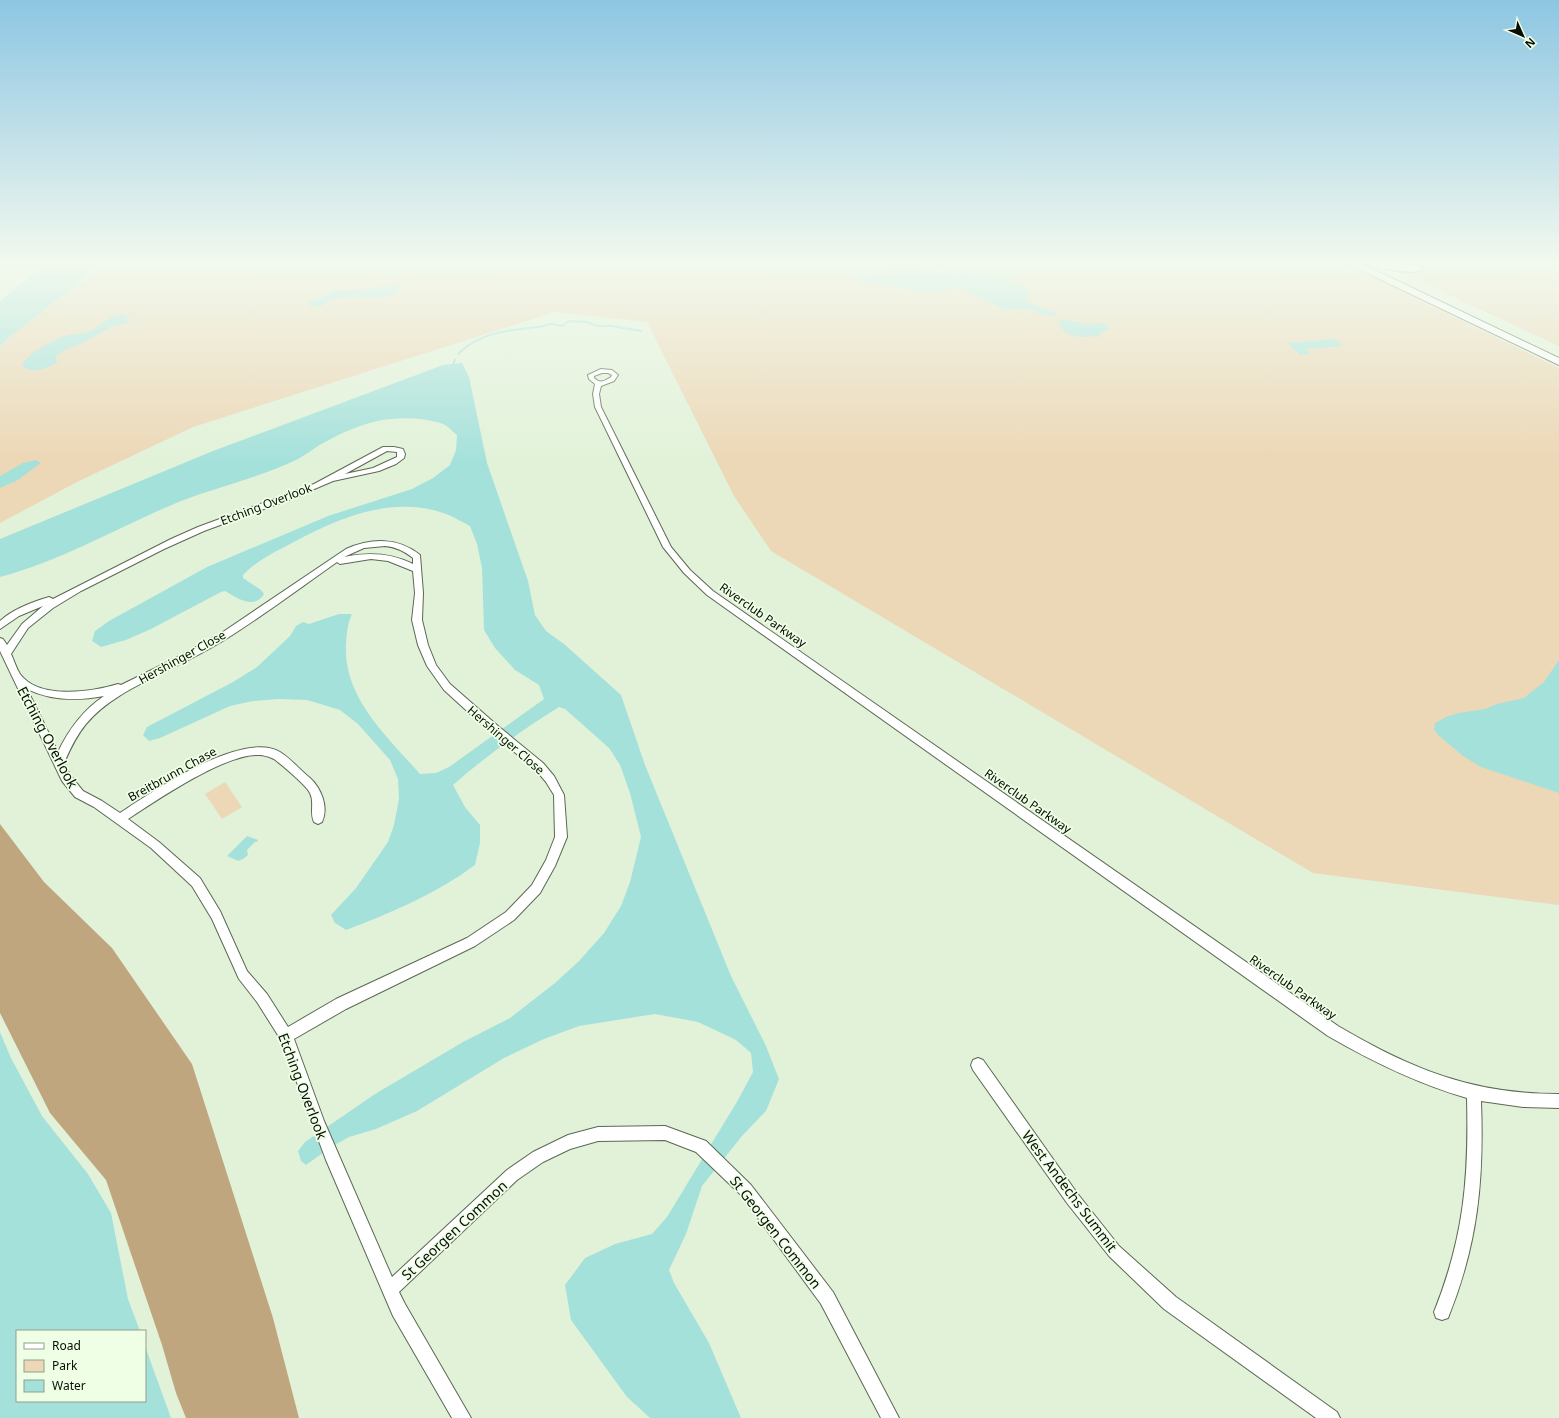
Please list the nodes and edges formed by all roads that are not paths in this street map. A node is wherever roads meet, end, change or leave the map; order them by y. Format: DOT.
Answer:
graph roads {
  1 [pos="1488,328"];
  2 [pos="1512,328"];
  3 [pos="1559,350"];
  4 [pos="1559,362"];
  5 [pos="598,384"];
  6 [pos="331,479"];
  7 [pos="324,568"];
  8 [pos="417,569"];
  9 [pos="72,592"];
  10 [pos="0,626"];
  11 [pos="0,641"];
  12 [pos="6,654"];
  13 [pos="16,676"];
  14 [pos="146,677"];
  15 [pos="59,764"];
  16 [pos="120,819"];
  17 [pos="318,819"];
  18 [pos="286,1036"];
  19 [pos="978,1065"];
  20 [pos="1474,1093"];
  21 [pos="1559,1101"];
  22 [pos="390,1290"];
  23 [pos="1442,1312"];
  24 [pos="462,1418"];
  25 [pos="890,1418"];
  26 [pos="1331,1418"];
  1 -- 4 [label="highway"];
  2 -- 3 [label="highway"];
  5 -- 20 [label="street, Riverclub Parkway"];
  6 -- 6 [label="street, Etching Overlook"];
  6 -- 9 [label="street, Etching Overlook"];
  7 -- 8 [label="street, Hershinger Close"];
  7 -- 8 [label="street, Hershinger Close"];
  7 -- 14 [label="street, Hershinger Close"];
  8 -- 18 [label="street, Hershinger Close"];
  9 -- 10 [label="street, Etching Overlook"];
  9 -- 12 [label="street, Etching Overlook"];
  11 -- 12 [label="street, Etching Overlook"];
  12 -- 13 [label="street, Etching Overlook"];
  13 -- 14 [label="street"];
  13 -- 15 [label="street, Etching Overlook"];
  14 -- 15 [label="street, Hershinger Close"];
  15 -- 16 [label="street, Etching Overlook"];
  16 -- 17 [label="street, Breitbrunn Chase"];
  16 -- 18 [label="street, Etching Overlook"];
  18 -- 22 [label="street, Etching Overlook"];
  19 -- 26 [label="street, West Andechs Summit"];
  20 -- 21 [label="street, Riverclub Parkway"];
  20 -- 23 [label="street"];
  22 -- 24 [label="street, Etching Overlook"];
  22 -- 25 [label="street, St Georgen Common"];
}
